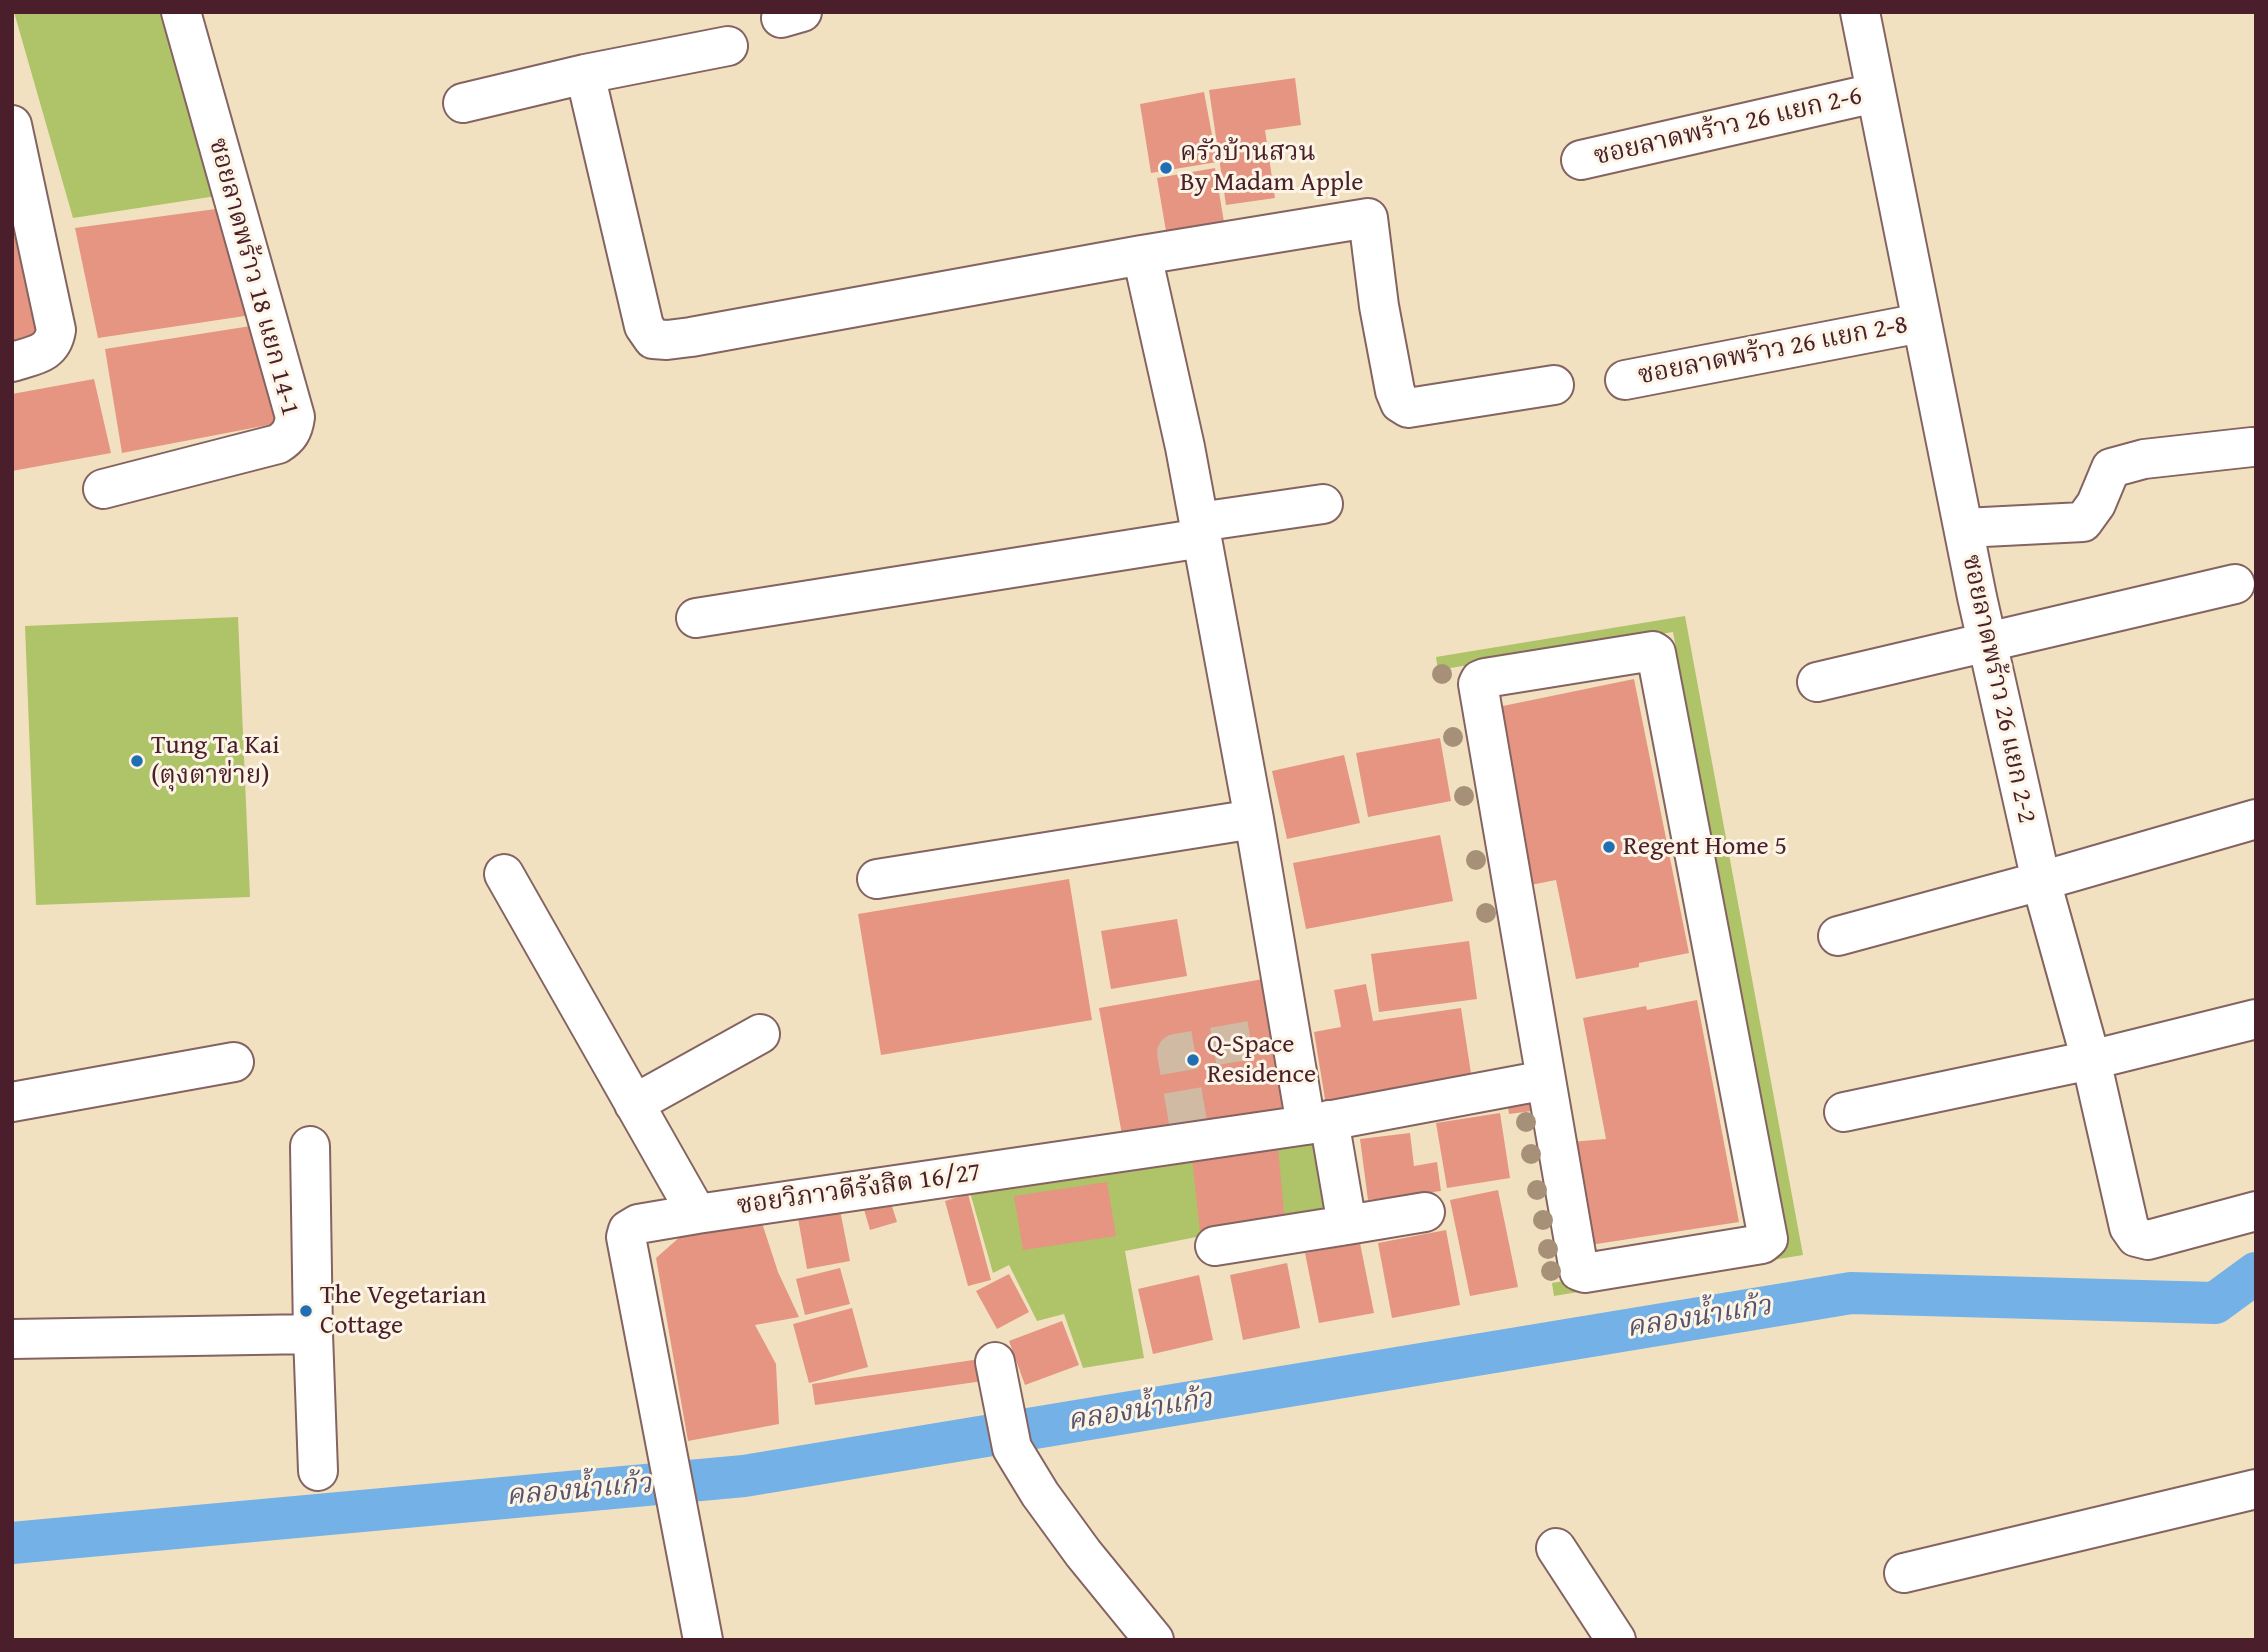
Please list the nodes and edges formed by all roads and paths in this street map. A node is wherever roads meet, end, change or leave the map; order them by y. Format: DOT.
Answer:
graph roads {
  1 [pos="181,12"];
  2 [pos="1860,12"];
  3 [pos="728,46"];
  4 [pos="585,74"];
  5 [pos="1875,93"];
  6 [pos="463,103"];
  7 [pos="12,125"];
  8 [pos="1581,160"];
  9 [pos="1142,256"];
  10 [pos="1921,323"];
  11 [pos="12,362"];
  12 [pos="1625,380"];
  13 [pos="1554,385"];
  14 [pos="2252,447"];
  15 [pos="103,489"];
  16 [pos="1323,504"];
  17 [pos="1964,528"];
  18 [pos="1200,530"];
  19 [pos="2235,584"];
  20 [pos="696,618"];
  21 [pos="1988,643"];
  22 [pos="1817,682"];
  23 [pos="1254,819"];
  24 [pos="2256,819"];
  25 [pos="504,874"];
  26 [pos="877,879"];
  27 [pos="2041,881"];
  28 [pos="1838,936"];
  29 [pos="2256,1019"];
  30 [pos="760,1034"];
  31 [pos="2091,1060"];
  32 [pos="234,1062"];
  33 [pos="1530,1083"];
  34 [pos="12,1102"];
  35 [pos="634,1104"];
  36 [pos="1844,1112"];
  37 [pos="1318,1123"];
  38 [pos="310,1146"];
  39 [pos="2256,1211"];
  40 [pos="1425,1212"];
  41 [pos="697,1213"];
  42 [pos="1347,1225"];
  43 [pos="1215,1246"];
  44 [pos="313,1334"];
  45 [pos="12,1339"];
  46 [pos="995,1362"];
  47 [pos="318,1471"];
  48 [pos="2256,1489"];
  49 [pos="1556,1548"];
  50 [pos="1904,1573"];
  51 [pos="703,1640"];
  52 [pos="1154,1640"];
  53 [pos="1616,1640"];
  1 -- 15 [label="street, ซอยลาดพร้าว 18 แยก 14-1"];
  2 -- 5 [label="street, ซอยลาดพร้าว 26 แยก 2-2"];
  3 -- 4 [label="street"];
  4 -- 6 [label="street"];
  4 -- 9 [label="street"];
  5 -- 8 [label="street, ซอยลาดพร้าว 26 แยก 2-6"];
  5 -- 10 [label="street, ซอยลาดพร้าว 26 แยก 2-2"];
  7 -- 11 [label="street"];
  9 -- 13 [label="street"];
  9 -- 18 [label="street"];
  10 -- 12 [label="street, ซอยลาดพร้าว 26 แยก 2-8"];
  10 -- 17 [label="street, ซอยลาดพร้าว 26 แยก 2-2"];
  14 -- 17 [label="street"];
  16 -- 18 [label="street"];
  17 -- 21 [label="street, ซอยลาดพร้าว 26 แยก 2-2"];
  18 -- 20 [label="street"];
  18 -- 23 [label="street"];
  19 -- 21 [label="street"];
  21 -- 22 [label="street"];
  21 -- 27 [label="street, ซอยลาดพร้าว 26 แยก 2-2"];
  23 -- 26 [label="street"];
  23 -- 37 [label="street"];
  24 -- 27 [label="street"];
  25 -- 35 [label="street"];
  27 -- 28 [label="street"];
  27 -- 31 [label="street, ซอยลาดพร้าว 26 แยก 2-2"];
  29 -- 31 [label="street"];
  30 -- 35 [label="street"];
  31 -- 36 [label="street"];
  31 -- 39 [label="street, ซอยลาดพร้าว 26 แยก 2-2"];
  32 -- 34 [label="street"];
  33 -- 33 [label="street"];
  33 -- 37 [label="street, ซอยวิภาวดีรังสิต 16/27"];
  35 -- 41 [label="street"];
  37 -- 41 [label="street, ซอยวิภาวดีรังสิต 16/27"];
  37 -- 42 [label="street"];
  38 -- 44 [label="street"];
  40 -- 42 [label="street"];
  41 -- 51 [label="street, ซอยวิภาวดีรังสิต 16/27"];
  42 -- 43 [label="street"];
  44 -- 45 [label="street"];
  44 -- 47 [label="street"];
  46 -- 52 [label="street"];
  48 -- 50 [label="street"];
  49 -- 53 [label="street"];
}
